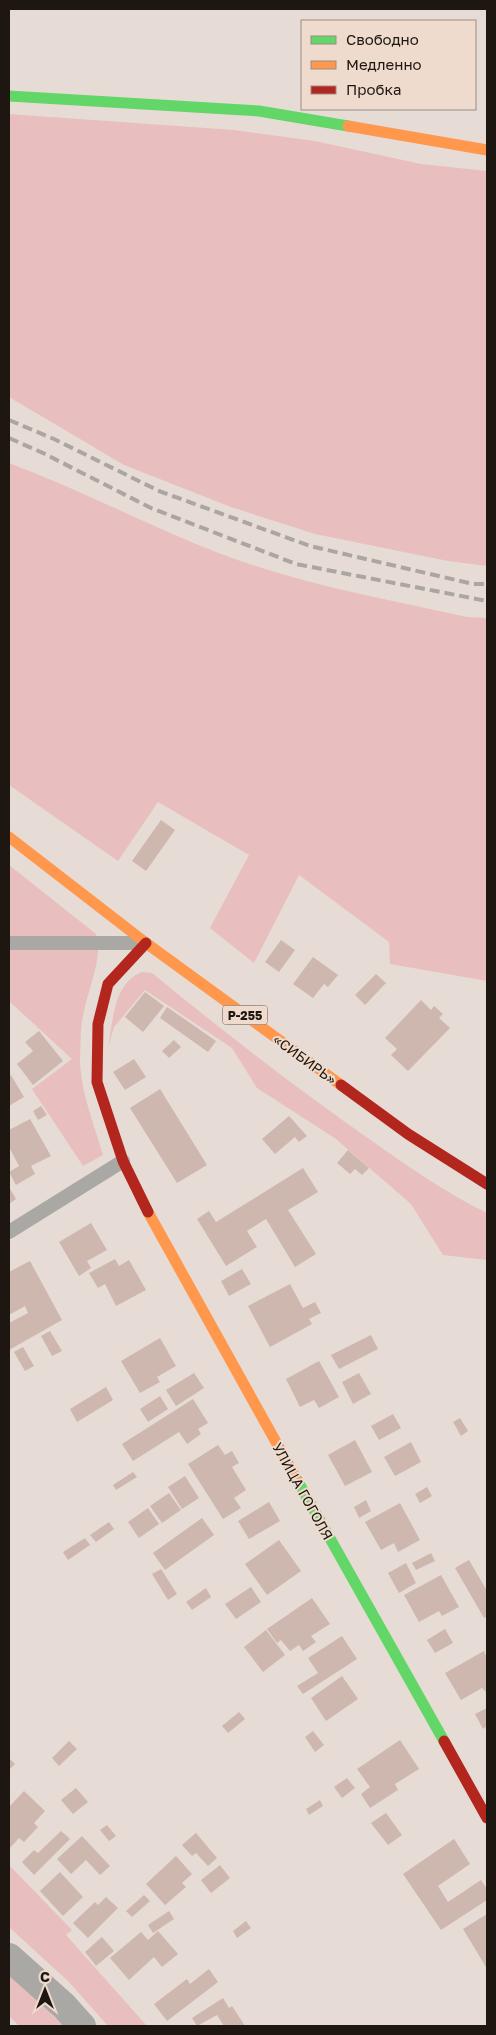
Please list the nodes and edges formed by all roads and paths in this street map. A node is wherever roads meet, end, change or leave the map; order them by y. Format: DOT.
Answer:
graph roads {
  1 [pos="9,96"];
  2 [pos="487,150"];
  3 [pos="9,838"];
  4 [pos="9,943"];
  5 [pos="146,943"];
  6 [pos="122,1161"];
  7 [pos="487,1184"];
  8 [pos="9,1232"];
  9 [pos="487,1818"];
  10 [pos="9,1957"];
  11 [pos="82,2026"];
  1 -- 2 [label="main road"];
  3 -- 5 [label="main road, «СИБИРЬ» / Р-255"];
  4 -- 5 [label="lane"];
  5 -- 6 [label="main road, УЛИЦА ГОГОЛЯ"];
  5 -- 7 [label="main road, «СИБИРЬ» / Р-255"];
  6 -- 8 [label="lane"];
  6 -- 9 [label="main road, УЛИЦА ГОГОЛЯ"];
  10 -- 11 [label="street"];
}
